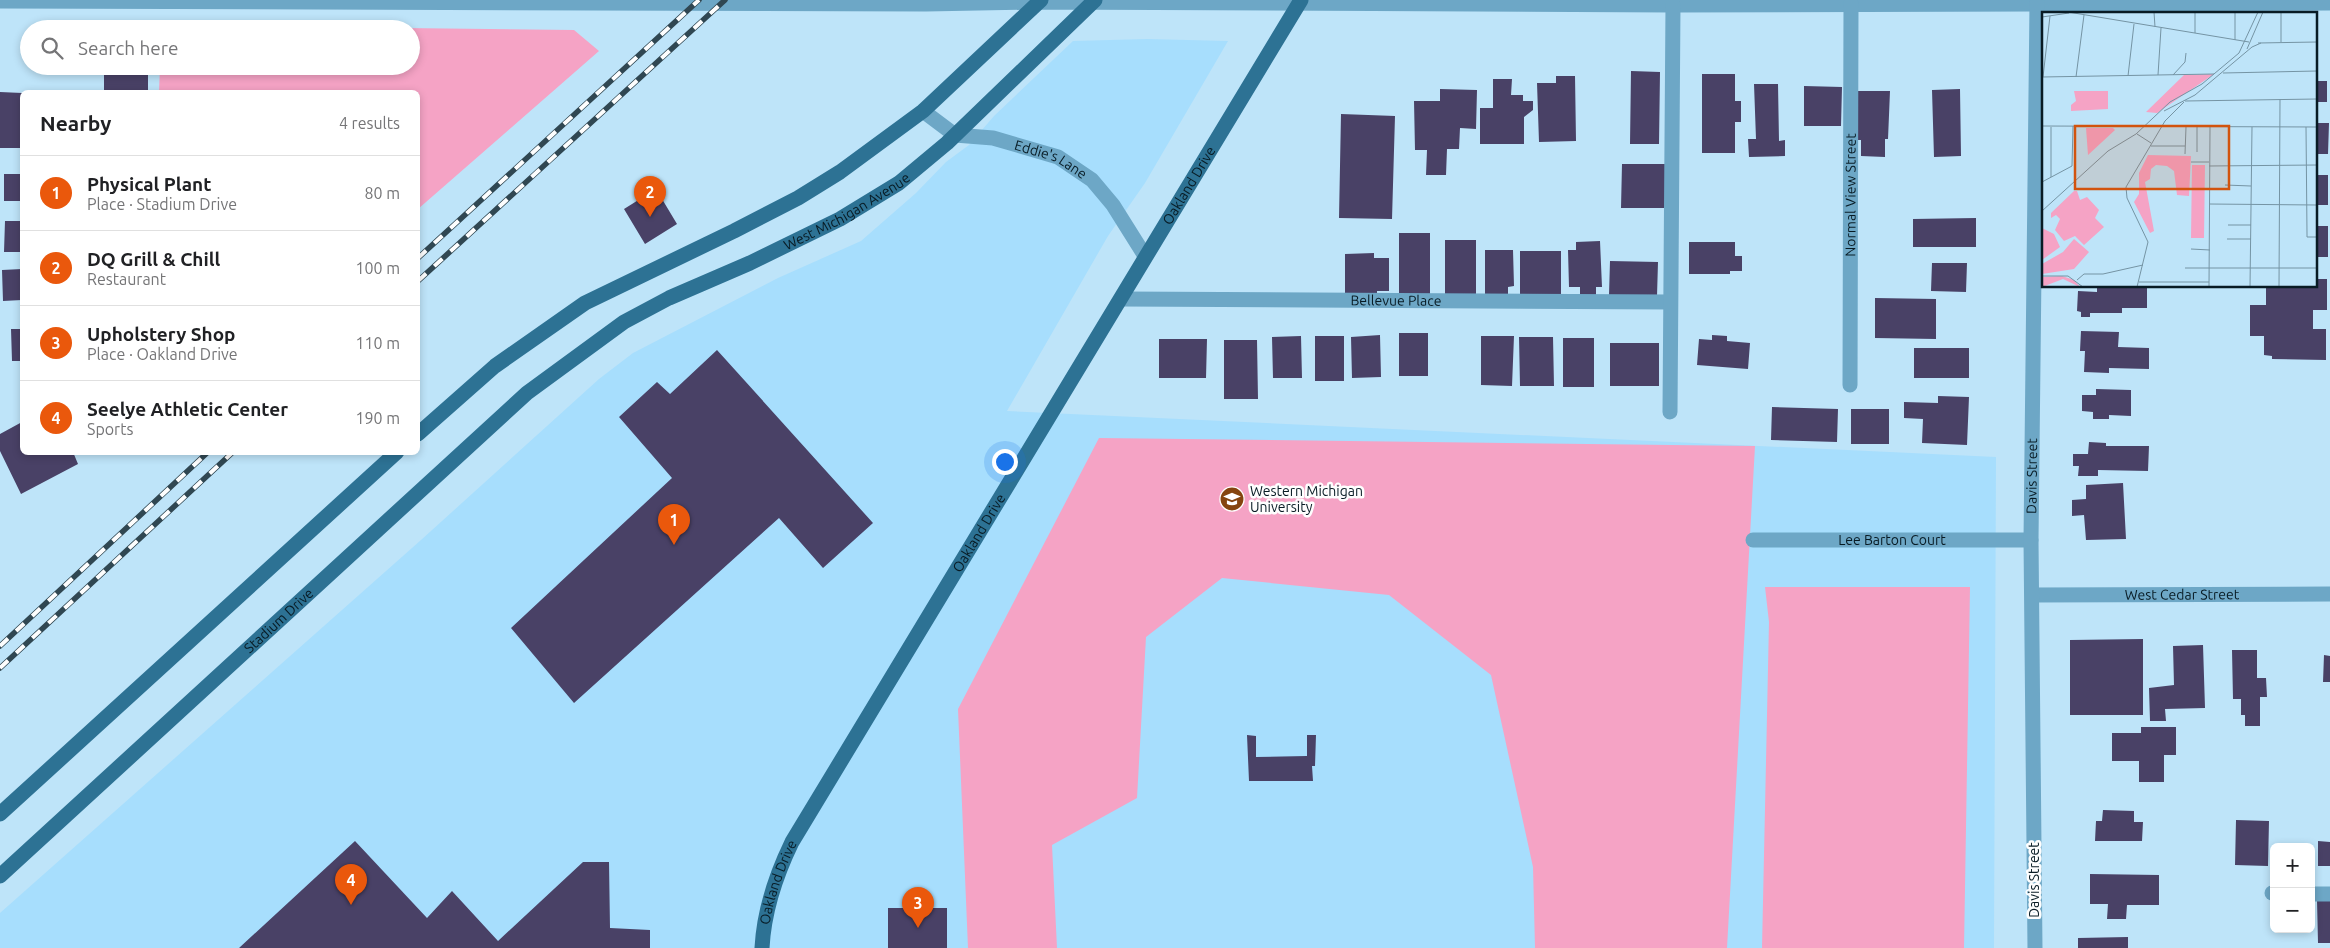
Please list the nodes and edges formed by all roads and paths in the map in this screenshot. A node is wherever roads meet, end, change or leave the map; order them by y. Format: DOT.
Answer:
graph roads {
  1 [pos="0,1"];
  2 [pos="1040,1"];
  3 [pos="1094,2"];
  4 [pos="1300,2"];
  5 [pos="2037,3"];
  6 [pos="2330,3"];
  7 [pos="1852,4"];
  8 [pos="1673,5"];
  9 [pos="923,111"];
  10 [pos="955,135"];
  11 [pos="1145,256"];
  12 [pos="1121,299"];
  13 [pos="1670,302"];
  14 [pos="559,369"];
  15 [pos="1850,385"];
  16 [pos="1670,412"];
  17 [pos="420,432"];
  18 [pos="393,455"];
  19 [pos="1754,540"];
  20 [pos="2031,540"];
  21 [pos="2330,594"];
  22 [pos="2033,595"];
  23 [pos="0,814"];
  24 [pos="0,876"];
  25 [pos="2315,894"];
  26 [pos="2330,894"];
  27 [pos="762,948"];
  28 [pos="2035,948"];
  1 -- 2 [label="street"];
  2 -- 3 [label="street"];
  2 -- 9 [label="main road"];
  3 -- 4 [label="street"];
  3 -- 10 [label="main road, West Michigan Avenue"];
  4 -- 8 [label="street"];
  4 -- 11 [label="main road, Oakland Drive"];
  5 -- 6 [label="street"];
  5 -- 7 [label="street"];
  5 -- 20 [label="street, Davis Street"];
  7 -- 8 [label="street"];
  7 -- 15 [label="street, Normal View Street"];
  8 -- 13 [label="street"];
  9 -- 10 [label="street"];
  9 -- 17 [label="main road"];
  10 -- 11 [label="street, Eddie's Lane"];
  10 -- 14 [label="main road, West Michigan Avenue"];
  11 -- 12 [label="main road, Oakland Drive"];
  12 -- 13 [label="street, Bellevue Place"];
  12 -- 27 [label="main road, Oakland Drive"];
  13 -- 16 [label="street"];
  14 -- 24 [label="main road, Stadium Drive"];
  18 -- 23 [label="main road"];
  19 -- 20 [label="street, Lee Barton Court"];
  20 -- 22 [label="street, Davis Street"];
  21 -- 22 [label="street, West Cedar Street"];
  22 -- 28 [label="street, Davis Street"];
  25 -- 26 [label="street"];
}
